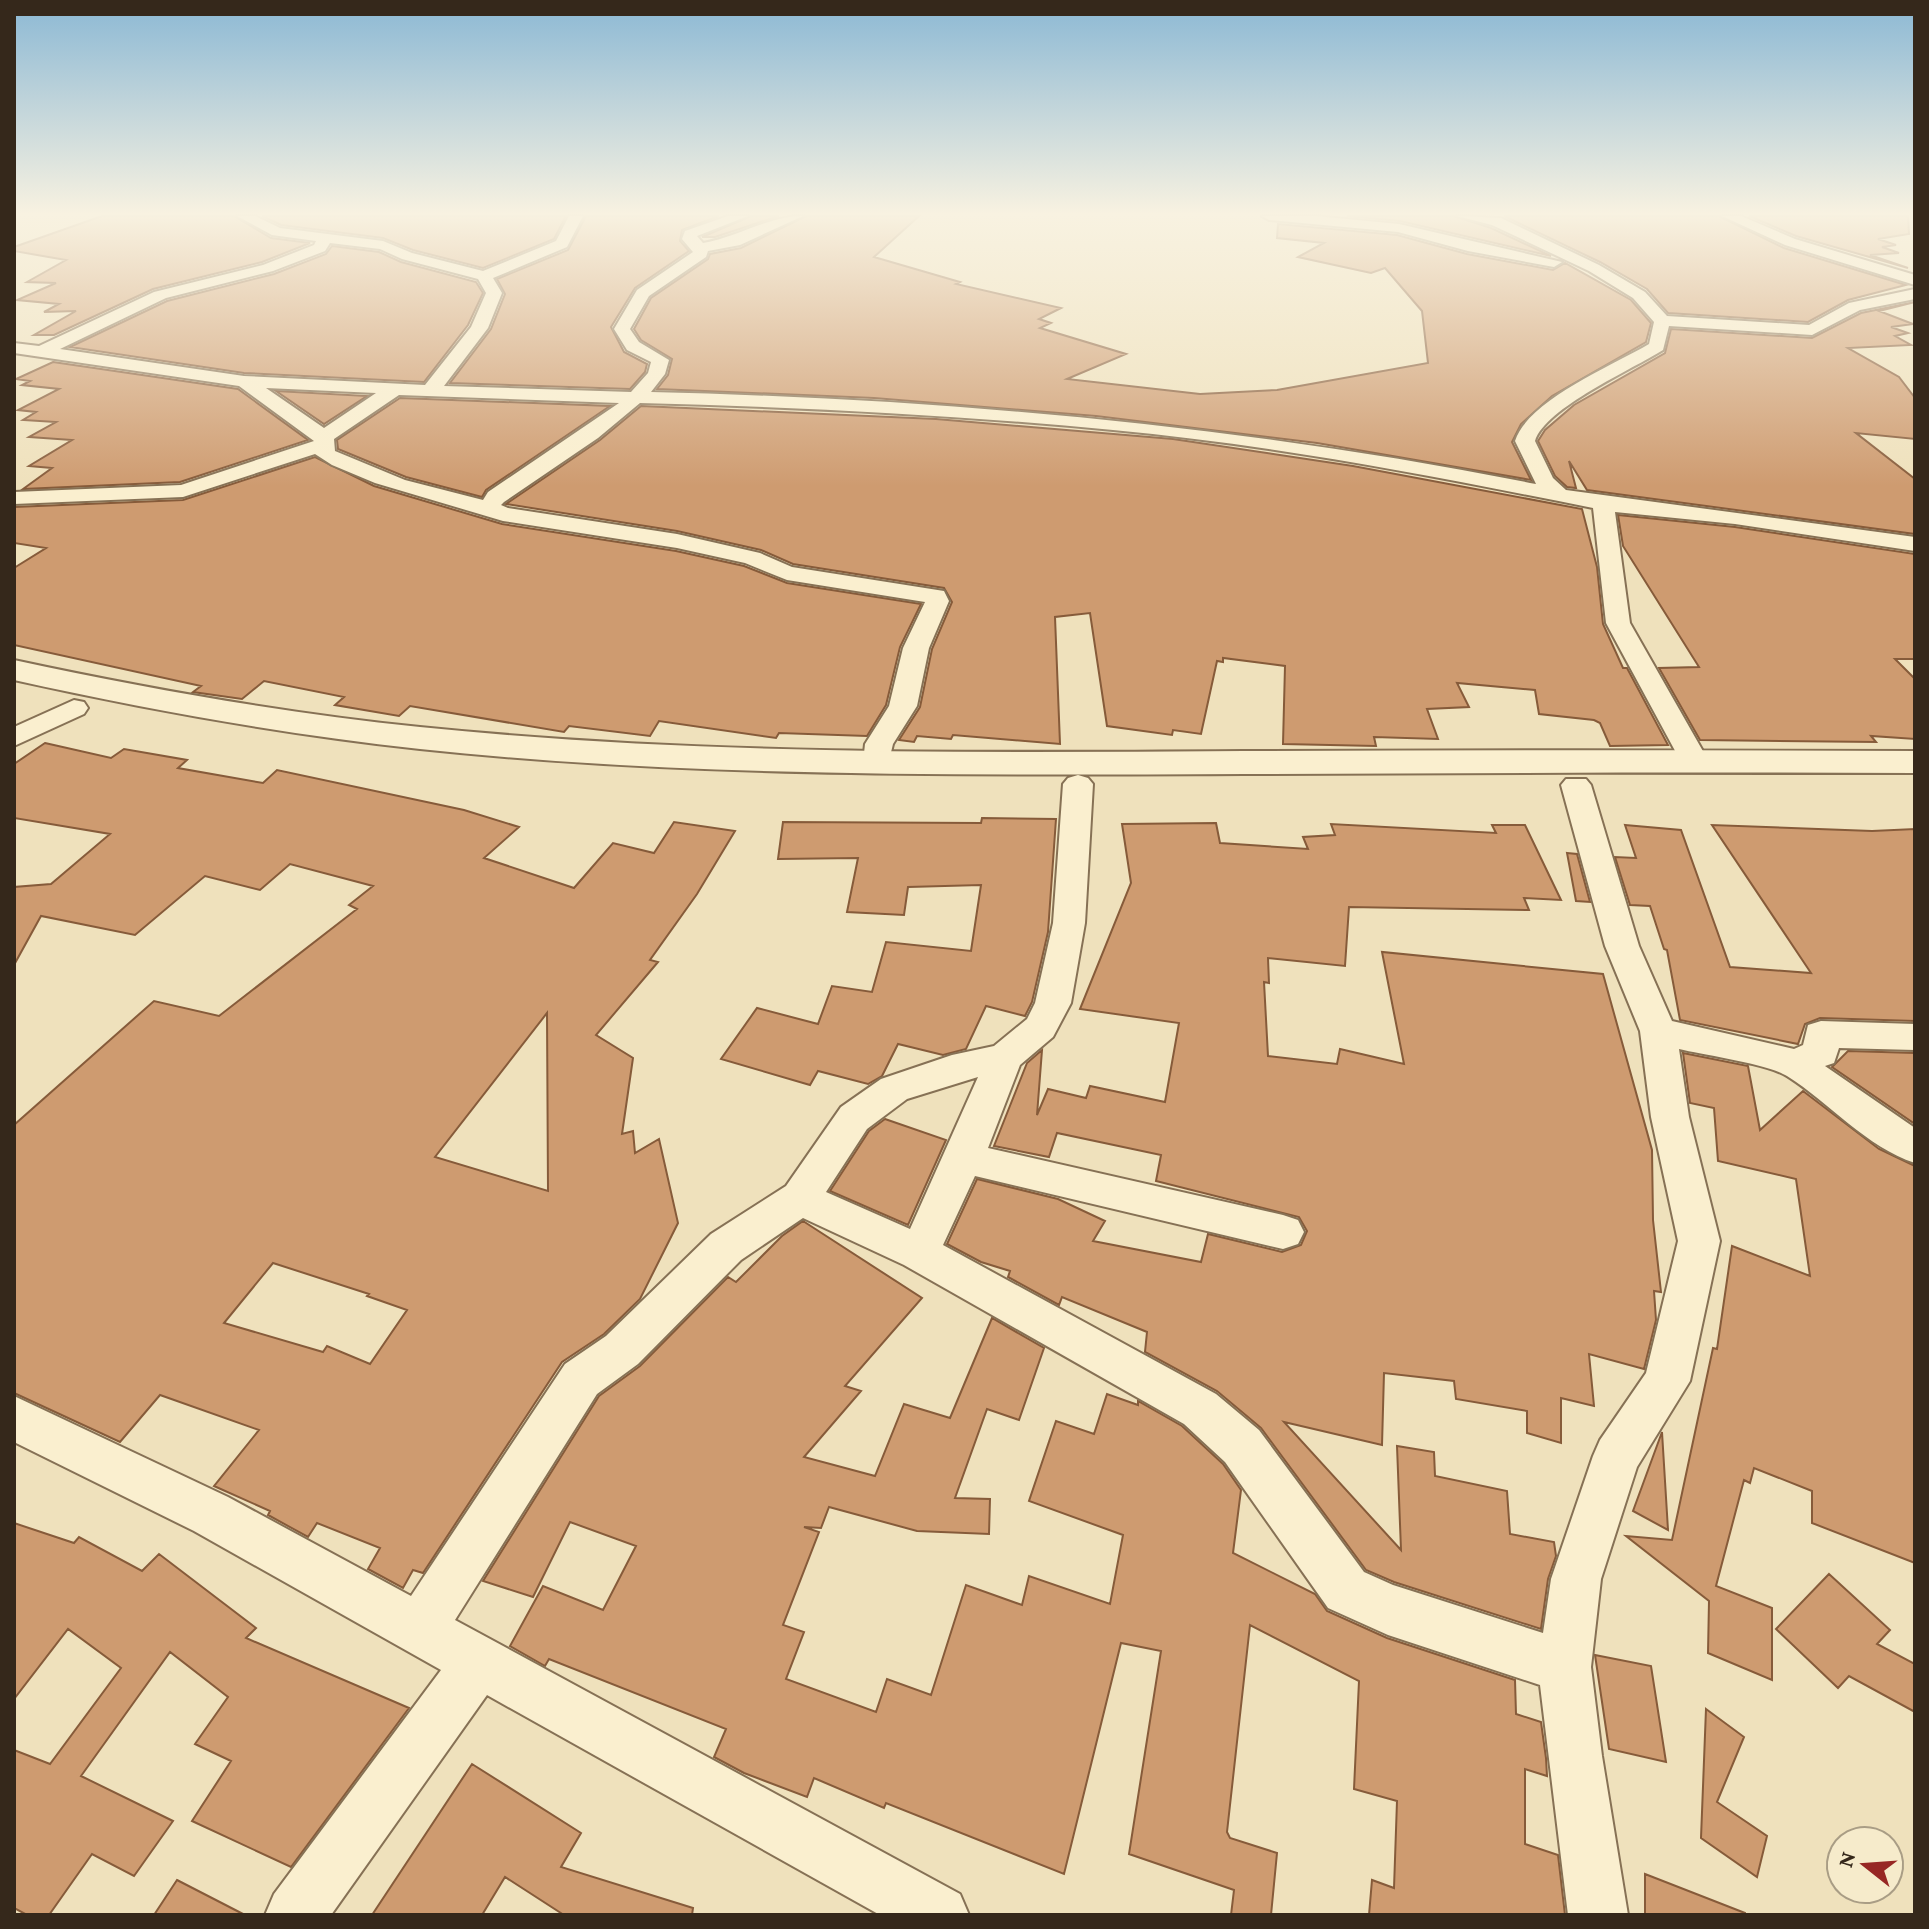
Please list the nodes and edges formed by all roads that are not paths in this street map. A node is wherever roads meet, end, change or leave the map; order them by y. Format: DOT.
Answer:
graph roads {
  1 [pos="138,306"];
  2 [pos="491,306"];
  3 [pos="635,306"];
  4 [pos="1649,306"];
  5 [pos="1855,306"];
  6 [pos="1662,321"];
  7 [pos="14,348"];
  8 [pos="40,352"];
  9 [pos="244,381"];
  10 [pos="397,388"];
  11 [pos="431,390"];
  12 [pos="636,399"];
  13 [pos="324,441"];
  14 [pos="1559,495"];
  15 [pos="14,498"];
  16 [pos="1603,504"];
  17 [pos="489,507"];
  18 [pos="1915,544"];
  19 [pos="14,670"];
  20 [pos="14,695"];
  21 [pos="74,708"];
  22 [pos="14,738"];
  23 [pos="1694,760"];
  24 [pos="1915,762"];
  25 [pos="877,763"];
  26 [pos="1078,784"];
  27 [pos="1576,785"];
  28 [pos="1915,786"];
  29 [pos="1658,1031"];
  30 [pos="1915,1037"];
  31 [pos="1005,1057"];
  32 [pos="1796,1063"];
  33 [pos="1915,1148"];
  34 [pos="964,1158"];
  35 [pos="800,1198"];
  36 [pos="1283,1232"];
  37 [pos="919,1252"];
  38 [pos="14,1418"];
  39 [pos="419,1629"];
  40 [pos="480,1661"];
  41 [pos="1565,1667"];
  42 [pos="295,1915"];
  43 [pos="939,1915"];
  44 [pos="1598,1915"];
  1 -- 8 [label="street"];
  2 -- 11 [label="street"];
  3 -- 12 [label="street"];
  4 -- 6 [label="street"];
  5 -- 6 [label="street"];
  6 -- 14 [label="street"];
  7 -- 8 [label="street"];
  8 -- 9 [label="street"];
  9 -- 10 [label="street"];
  9 -- 13 [label="street"];
  10 -- 11 [label="street"];
  10 -- 13 [label="street"];
  11 -- 12 [label="street"];
  12 -- 14 [label="street"];
  12 -- 17 [label="street"];
  13 -- 15 [label="street"];
  13 -- 17 [label="street"];
  14 -- 16 [label="street"];
  16 -- 18 [label="street"];
  16 -- 23 [label="street"];
  17 -- 25 [label="street"];
  19 -- 25 [label="street"];
  20 -- 21 [label="street"];
  21 -- 22 [label="street"];
  21 -- 26 [label="street"];
  23 -- 24 [label="street"];
  23 -- 25 [label="street"];
  26 -- 27 [label="street"];
  26 -- 31 [label="street"];
  27 -- 28 [label="street"];
  27 -- 29 [label="street"];
  29 -- 32 [label="street"];
  29 -- 41 [label="street"];
  30 -- 32 [label="street"];
  31 -- 34 [label="street"];
  31 -- 35 [label="street"];
  32 -- 33 [label="street"];
  34 -- 36 [label="street"];
  34 -- 37 [label="street"];
  35 -- 37 [label="street"];
  35 -- 39 [label="street"];
  37 -- 41 [label="street"];
  38 -- 39 [label="street"];
  39 -- 40 [label="street"];
  40 -- 42 [label="street"];
  40 -- 43 [label="street"];
  41 -- 44 [label="street"];
}
